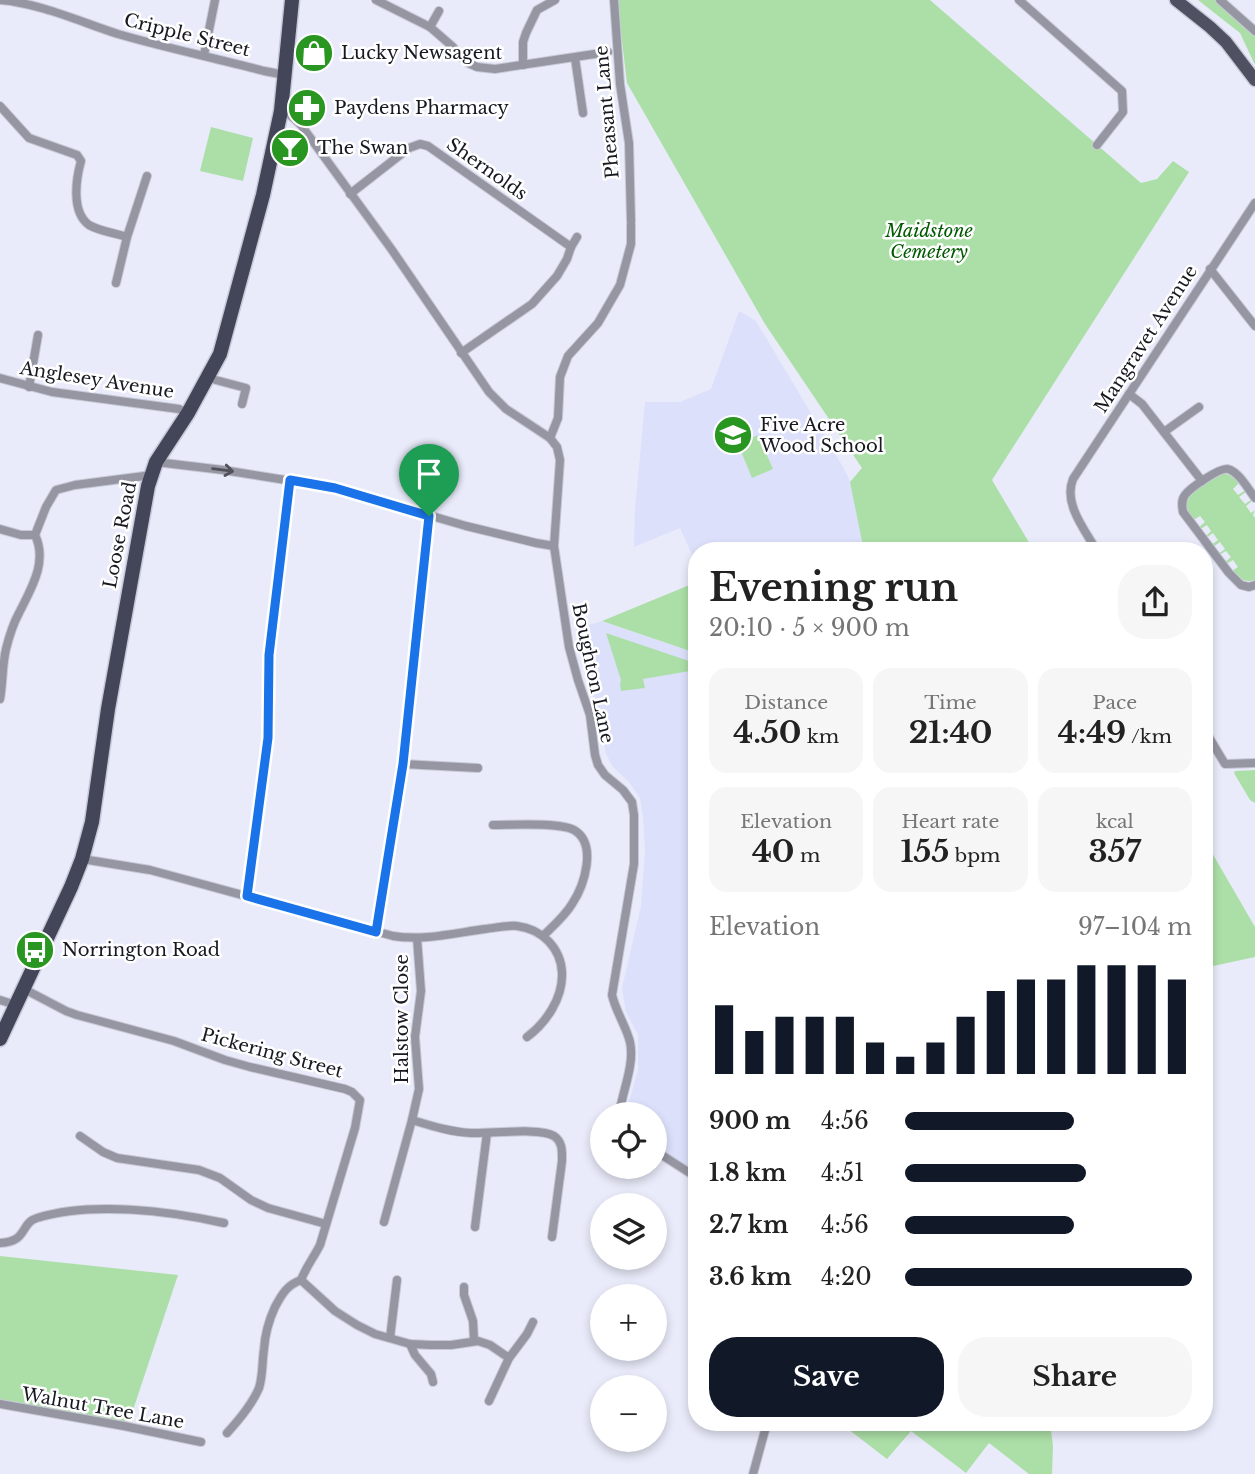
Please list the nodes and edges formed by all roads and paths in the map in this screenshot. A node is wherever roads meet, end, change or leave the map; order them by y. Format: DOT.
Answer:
graph roads {
  1 [pos="0,0"];
  2 [pos="215,0"];
  3 [pos="292,0"];
  4 [pos="376,0"];
  5 [pos="555,0"];
  6 [pos="614,0"];
  7 [pos="1019,0"];
  8 [pos="1176,0"];
  9 [pos="1220,0"];
  10 [pos="439,11"];
  11 [pos="430,27"];
  12 [pos="1255,31"];
  13 [pos="608,52"];
  14 [pos="204,55"];
  15 [pos="575,58"];
  16 [pos="523,65"];
  17 [pos="285,75"];
  18 [pos="1255,80"];
  19 [pos="0,106"];
  20 [pos="281,111"];
  21 [pos="583,113"];
  22 [pos="1097,145"];
  23 [pos="147,176"];
  24 [pos="350,194"];
  25 [pos="1255,203"];
  26 [pos="127,237"];
  27 [pos="577,237"];
  28 [pos="571,247"];
  29 [pos="1210,269"];
  30 [pos="116,283"];
  31 [pos="1255,326"];
  32 [pos="38,335"];
  33 [pos="461,353"];
  34 [pos="0,378"];
  35 [pos="208,378"];
  36 [pos="29,387"];
  37 [pos="1129,394"];
  38 [pos="242,404"];
  39 [pos="1199,407"];
  40 [pos="188,414"];
  41 [pos="1164,432"];
  42 [pos="550,438"];
  43 [pos="154,469"];
  44 [pos="290,480"];
  45 [pos="1202,481"];
  46 [pos="1255,498"];
  47 [pos="429,516"];
  48 [pos="0,529"];
  49 [pos="35,535"];
  50 [pos="1092,542"];
  51 [pos="1206,542"];
  52 [pos="554,546"];
  53 [pos="1213,552"];
  54 [pos="1255,585"];
  55 [pos="0,699"];
  56 [pos="1213,744"];
  57 [pos="1255,763"];
  58 [pos="403,764"];
  59 [pos="478,768"];
  60 [pos="493,825"];
  61 [pos="82,859"];
  62 [pos="247,896"];
  63 [pos="376,932"];
  64 [pos="544,936"];
  65 [pos="417,938"];
  66 [pos="24,989"];
  67 [pos="0,1000"];
  68 [pos="16,1005"];
  69 [pos="527,1037"];
  70 [pos="0,1039"];
  71 [pos="622,1102"];
  72 [pos="412,1121"];
  73 [pos="487,1133"];
  74 [pos="79,1136"];
  75 [pos="667,1158"];
  76 [pos="688,1172"];
  77 [pos="384,1222"];
  78 [pos="224,1223"];
  79 [pos="326,1224"];
  80 [pos="475,1227"];
  81 [pos="552,1237"];
  82 [pos="0,1243"];
  83 [pos="302,1280"];
  84 [pos="397,1280"];
  85 [pos="464,1287"];
  86 [pos="533,1322"];
  87 [pos="390,1338"];
  88 [pos="474,1340"];
  89 [pos="410,1344"];
  90 [pos="509,1358"];
  91 [pos="433,1382"];
  92 [pos="489,1401"];
  93 [pos="0,1404"];
  94 [pos="765,1431"];
  95 [pos="227,1433"];
  96 [pos="201,1442"];
  97 [pos="753,1474"];
  1 -- 14 [label="street, Cripple Street"];
  2 -- 14 [label="street"];
  3 -- 17 [label="highway, Loose Road"];
  4 -- 11 [label="street"];
  5 -- 16 [label="street"];
  6 -- 42 [label="street, Pheasant Lane"];
  7 -- 22 [label="street"];
  8 -- 18 [label="main road"];
  9 -- 12 [label="street"];
  10 -- 11 [label="street"];
  11 -- 16 [label="street"];
  13 -- 15 [label="street"];
  14 -- 17 [label="street, Cripple Street"];
  15 -- 16 [label="street"];
  15 -- 21 [label="street"];
  17 -- 20 [label="highway, Loose Road"];
  19 -- 26 [label="street"];
  20 -- 24 [label="street"];
  20 -- 35 [label="highway, Loose Road"];
  23 -- 26 [label="street"];
  24 -- 28 [label="street, Shernolds"];
  24 -- 33 [label="street"];
  25 -- 29 [label="street, Mangravet Avenue"];
  26 -- 30 [label="street"];
  27 -- 28 [label="street"];
  28 -- 33 [label="street"];
  29 -- 31 [label="street"];
  29 -- 37 [label="street, Mangravet Avenue"];
  32 -- 36 [label="street"];
  33 -- 42 [label="street"];
  34 -- 36 [label="street, Anglesey Avenue"];
  35 -- 38 [label="street"];
  35 -- 40 [label="highway, Loose Road"];
  36 -- 40 [label="street, Anglesey Avenue"];
  37 -- 41 [label="street"];
  37 -- 50 [label="street, Mangravet Avenue"];
  39 -- 41 [label="street"];
  40 -- 43 [label="highway, Loose Road"];
  41 -- 45 [label="street"];
  42 -- 52 [label="street, Boughton Lane"];
  43 -- 44 [label="street, one-way"];
  43 -- 49 [label="street"];
  43 -- 61 [label="highway, Loose Road"];
  44 -- 47 [label="street"];
  44 -- 62 [label="street"];
  45 -- 46 [label="street"];
  45 -- 51 [label="street"];
  47 -- 52 [label="street"];
  47 -- 58 [label="street"];
  48 -- 49 [label="street"];
  49 -- 55 [label="street"];
  52 -- 71 [label="street, Boughton Lane"];
  53 -- 54 [label="street"];
  56 -- 57 [label="street"];
  58 -- 59 [label="street"];
  58 -- 63 [label="street"];
  60 -- 64 [label="street"];
  61 -- 62 [label="street"];
  61 -- 66 [label="highway, Loose Road"];
  62 -- 63 [label="street"];
  63 -- 65 [label="street"];
  64 -- 65 [label="street"];
  64 -- 69 [label="street"];
  65 -- 72 [label="street, Halstow Close"];
  66 -- 68 [label="highway, Loose Road"];
  66 -- 79 [label="street, Pickering Street"];
  67 -- 68 [label="street"];
  68 -- 70 [label="highway, Loose Road"];
  72 -- 73 [label="street"];
  72 -- 77 [label="street, Halstow Close"];
  73 -- 80 [label="street"];
  73 -- 81 [label="street"];
  74 -- 79 [label="street"];
  75 -- 76 [label="street"];
  78 -- 82 [label="street"];
  79 -- 83 [label="street, Pickering Street"];
  83 -- 87 [label="street"];
  83 -- 95 [label="street, Pickering Street"];
  84 -- 87 [label="street"];
  85 -- 88 [label="street"];
  86 -- 90 [label="street"];
  87 -- 89 [label="street"];
  88 -- 89 [label="street"];
  88 -- 90 [label="street"];
  89 -- 91 [label="street"];
  90 -- 92 [label="street"];
  93 -- 96 [label="street, Walnut Tree Lane"];
  94 -- 97 [label="street"];
}
